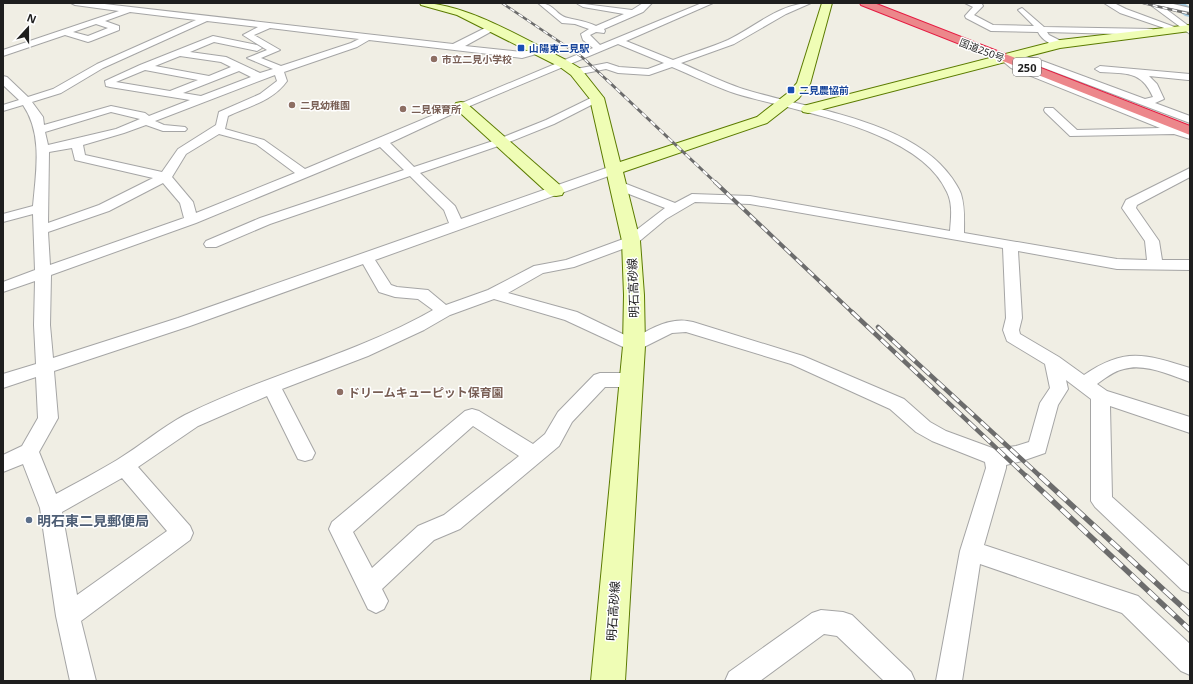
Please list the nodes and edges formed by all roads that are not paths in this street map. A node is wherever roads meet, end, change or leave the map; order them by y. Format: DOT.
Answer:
graph roads {
  1 [pos="75,3"];
  2 [pos="150,3"];
  3 [pos="425,3"];
  4 [pos="573,3"];
  5 [pos="580,3"];
  6 [pos="648,3"];
  7 [pos="709,3"];
  8 [pos="808,3"];
  9 [pos="865,3"];
  10 [pos="876,3"];
  11 [pos="969,3"];
  12 [pos="1108,3"];
  13 [pos="1152,3"];
  14 [pos="566,4"];
  15 [pos="827,4"];
  16 [pos="544,5"];
  17 [pos="1141,5"];
  18 [pos="1159,6"];
  19 [pos="130,10"];
  20 [pos="1022,10"];
  21 [pos="1190,10"];
  22 [pos="632,13"];
  23 [pos="204,19"];
  24 [pos="617,20"];
  25 [pos="96,21"];
  26 [pos="576,21"];
  27 [pos="270,26"];
  28 [pos="491,28"];
  29 [pos="596,29"];
  30 [pos="1041,29"];
  31 [pos="1185,29"];
  32 [pos="64,32"];
  33 [pos="1152,32"];
  34 [pos="166,36"];
  35 [pos="368,37"];
  36 [pos="621,40"];
  37 [pos="1060,44"];
  38 [pos="198,45"];
  39 [pos="261,46"];
  40 [pos="453,48"];
  41 [pos="600,49"];
  42 [pos="537,51"];
  43 [pos="3,53"];
  44 [pos="179,53"];
  45 [pos="1008,57"];
  46 [pos="223,60"];
  47 [pos="671,63"];
  48 [pos="564,64"];
  49 [pos="143,67"];
  50 [pos="240,67"];
  51 [pos="1100,69"];
  52 [pos="278,71"];
  53 [pos="576,72"];
  54 [pos="1138,72"];
  55 [pos="259,77"];
  56 [pos="1188,77"];
  57 [pos="3,79"];
  58 [pos="211,79"];
  59 [pos="172,94"];
  60 [pos="597,98"];
  61 [pos="203,99"];
  62 [pos="26,101"];
  63 [pos="785,103"];
  64 [pos="1144,103"];
  65 [pos="241,106"];
  66 [pos="461,106"];
  67 [pos="3,108"];
  68 [pos="808,109"];
  69 [pos="1049,110"];
  70 [pos="147,120"];
  71 [pos="1190,120"];
  72 [pos="1190,125"];
  73 [pos="181,129"];
  74 [pos="39,130"];
  75 [pos="217,130"];
  76 [pos="1177,130"];
  77 [pos="1190,130"];
  78 [pos="1190,136"];
  79 [pos="382,142"];
  80 [pos="500,142"];
  81 [pos="77,143"];
  82 [pos="43,150"];
  83 [pos="412,170"];
  84 [pos="1190,172"];
  85 [pos="304,174"];
  86 [pos="165,177"];
  87 [pos="615,177"];
  88 [pos="556,191"];
  89 [pos="674,207"];
  90 [pos="40,208"];
  91 [pos="3,218"];
  92 [pos="191,220"];
  93 [pos="457,226"];
  94 [pos="41,230"];
  95 [pos="957,237"];
  96 [pos="631,241"];
  97 [pos="211,244"];
  98 [pos="1010,246"];
  99 [pos="366,257"];
  100 [pos="1155,265"];
  101 [pos="1190,265"];
  102 [pos="43,274"];
  103 [pos="3,287"];
  104 [pos="494,294"];
  105 [pos="444,311"];
  106 [pos="634,346"];
  107 [pos="1053,361"];
  108 [pos="46,368"];
  109 [pos="1190,376"];
  110 [pos="631,380"];
  111 [pos="3,381"];
  112 [pos="1084,384"];
  113 [pos="271,386"];
  114 [pos="1100,396"];
  115 [pos="1190,425"];
  116 [pos="28,452"];
  117 [pos="305,453"];
  118 [pos="534,455"];
  119 [pos="994,457"];
  120 [pos="3,464"];
  121 [pos="124,466"];
  122 [pos="51,508"];
  123 [pos="971,551"];
  124 [pos="1190,582"];
  125 [pos="68,616"];
  126 [pos="1190,662"];
  127 [pos="83,681"];
  128 [pos="608,681"];
  129 [pos="738,681"];
  130 [pos="902,681"];
  131 [pos="949,681"];
  1 -- 19 [label="street"];
  2 -- 19 [label="street"];
  3 -- 28 [label="street, 明石高砂線"];
  4 -- 14 [label="street"];
  5 -- 22 [label="street"];
  6 -- 22 [label="street"];
  7 -- 36 [label="street"];
  8 -- 15 [label="street"];
  8 -- 47 [label="street"];
  9 -- 45 [label="highway, 国道250号 / 250"];
  10 -- 45 [label="highway, 国道250号 / 250"];
  11 -- 30 [label="street"];
  12 -- 31 [label="street"];
  13 -- 18 [label="street"];
  14 -- 16 [label="street"];
  15 -- 63 [label="street"];
  16 -- 26 [label="street"];
  17 -- 18 [label="street"];
  18 -- 21 [label="street"];
  18 -- 31 [label="street"];
  19 -- 23 [label="street"];
  19 -- 25 [label="street"];
  20 -- 30 [label="street"];
  22 -- 24 [label="street"];
  23 -- 27 [label="street"];
  23 -- 34 [label="street"];
  24 -- 26 [label="street"];
  24 -- 29 [label="street"];
  25 -- 32 [label="street"];
  25 -- 32 [label="street"];
  26 -- 29 [label="street"];
  27 -- 35 [label="street"];
  27 -- 39 [label="street"];
  28 -- 40 [label="street"];
  28 -- 42 [label="street, 明石高砂線"];
  29 -- 36 [label="street"];
  29 -- 41 [label="street"];
  30 -- 33 [label="street"];
  30 -- 37 [label="street"];
  31 -- 33 [label="street"];
  32 -- 43 [label="street"];
  33 -- 37 [label="street"];
  34 -- 38 [label="street"];
  34 -- 62 [label="street"];
  35 -- 40 [label="street"];
  35 -- 52 [label="street"];
  36 -- 41 [label="street"];
  36 -- 47 [label="street"];
  37 -- 45 [label="street"];
  38 -- 39 [label="street"];
  38 -- 44 [label="street"];
  39 -- 46 [label="street"];
  39 -- 52 [label="street"];
  40 -- 42 [label="street"];
  41 -- 48 [label="street"];
  42 -- 48 [label="street, 明石高砂線"];
  44 -- 46 [label="street"];
  44 -- 49 [label="street"];
  45 -- 64 [label="street"];
  45 -- 68 [label="street"];
  45 -- 72 [label="highway, 国道250号 / 250"];
  45 -- 76 [label="street"];
  45 -- 77 [label="highway, 国道250号 / 250"];
  46 -- 50 [label="street"];
  47 -- 53 [label="street"];
  47 -- 63 [label="street"];
  48 -- 53 [label="street, 明石高砂線"];
  48 -- 66 [label="street"];
  49 -- 58 [label="street"];
  49 -- 59 [label="street"];
  50 -- 55 [label="street"];
  50 -- 58 [label="street"];
  51 -- 54 [label="street"];
  52 -- 55 [label="street"];
  52 -- 65 [label="street"];
  53 -- 60 [label="street, 明石高砂線"];
  54 -- 56 [label="street"];
  54 -- 64 [label="street"];
  55 -- 61 [label="street"];
  57 -- 62 [label="street"];
  58 -- 59 [label="street"];
  59 -- 61 [label="street"];
  60 -- 80 [label="street"];
  60 -- 87 [label="street, 明石高砂線"];
  61 -- 65 [label="street"];
  61 -- 70 [label="street"];
  62 -- 67 [label="street"];
  62 -- 74 [label="street"];
  63 -- 68 [label="street"];
  63 -- 87 [label="street"];
  64 -- 71 [label="street"];
  65 -- 75 [label="street"];
  66 -- 79 [label="street"];
  66 -- 80 [label="street"];
  68 -- 95 [label="street"];
  69 -- 76 [label="street"];
  70 -- 73 [label="street"];
  70 -- 74 [label="street"];
  70 -- 81 [label="street"];
  74 -- 82 [label="street"];
  75 -- 85 [label="street"];
  75 -- 86 [label="street"];
  76 -- 78 [label="street"];
  79 -- 83 [label="street"];
  79 -- 85 [label="street"];
  80 -- 83 [label="street"];
  80 -- 88 [label="street"];
  81 -- 82 [label="street"];
  81 -- 86 [label="street"];
  82 -- 90 [label="street"];
  83 -- 93 [label="street"];
  83 -- 97 [label="street"];
  84 -- 100 [label="street"];
  85 -- 92 [label="street"];
  86 -- 92 [label="street"];
  86 -- 94 [label="street"];
  87 -- 88 [label="street"];
  87 -- 89 [label="street"];
  87 -- 96 [label="street, 明石高砂線"];
  88 -- 93 [label="street"];
  89 -- 95 [label="street"];
  89 -- 96 [label="street"];
  90 -- 91 [label="street"];
  90 -- 94 [label="street"];
  92 -- 102 [label="street"];
  93 -- 99 [label="street"];
  94 -- 102 [label="street"];
  95 -- 98 [label="street"];
  96 -- 104 [label="street"];
  96 -- 106 [label="street, 明石高砂線"];
  98 -- 100 [label="street"];
  98 -- 107 [label="street"];
  99 -- 105 [label="street"];
  99 -- 108 [label="street"];
  100 -- 101 [label="street"];
  102 -- 103 [label="street"];
  102 -- 108 [label="street"];
  104 -- 105 [label="street"];
  104 -- 106 [label="street"];
  105 -- 113 [label="street"];
  106 -- 110 [label="street, 明石高砂線"];
  106 -- 119 [label="street"];
  107 -- 112 [label="street"];
  107 -- 119 [label="street"];
  108 -- 111 [label="street"];
  108 -- 116 [label="street"];
  109 -- 112 [label="street"];
  110 -- 118 [label="street"];
  110 -- 128 [label="street, 明石高砂線"];
  112 -- 114 [label="street"];
  113 -- 117 [label="street"];
  113 -- 121 [label="street"];
  114 -- 115 [label="street"];
  114 -- 124 [label="street"];
  116 -- 120 [label="street"];
  116 -- 122 [label="street"];
  118 -- 118 [label="street"];
  119 -- 123 [label="street"];
  121 -- 122 [label="street"];
  121 -- 125 [label="street"];
  122 -- 125 [label="street"];
  123 -- 126 [label="street"];
  123 -- 131 [label="street"];
  125 -- 127 [label="street"];
  129 -- 130 [label="street"];
}
